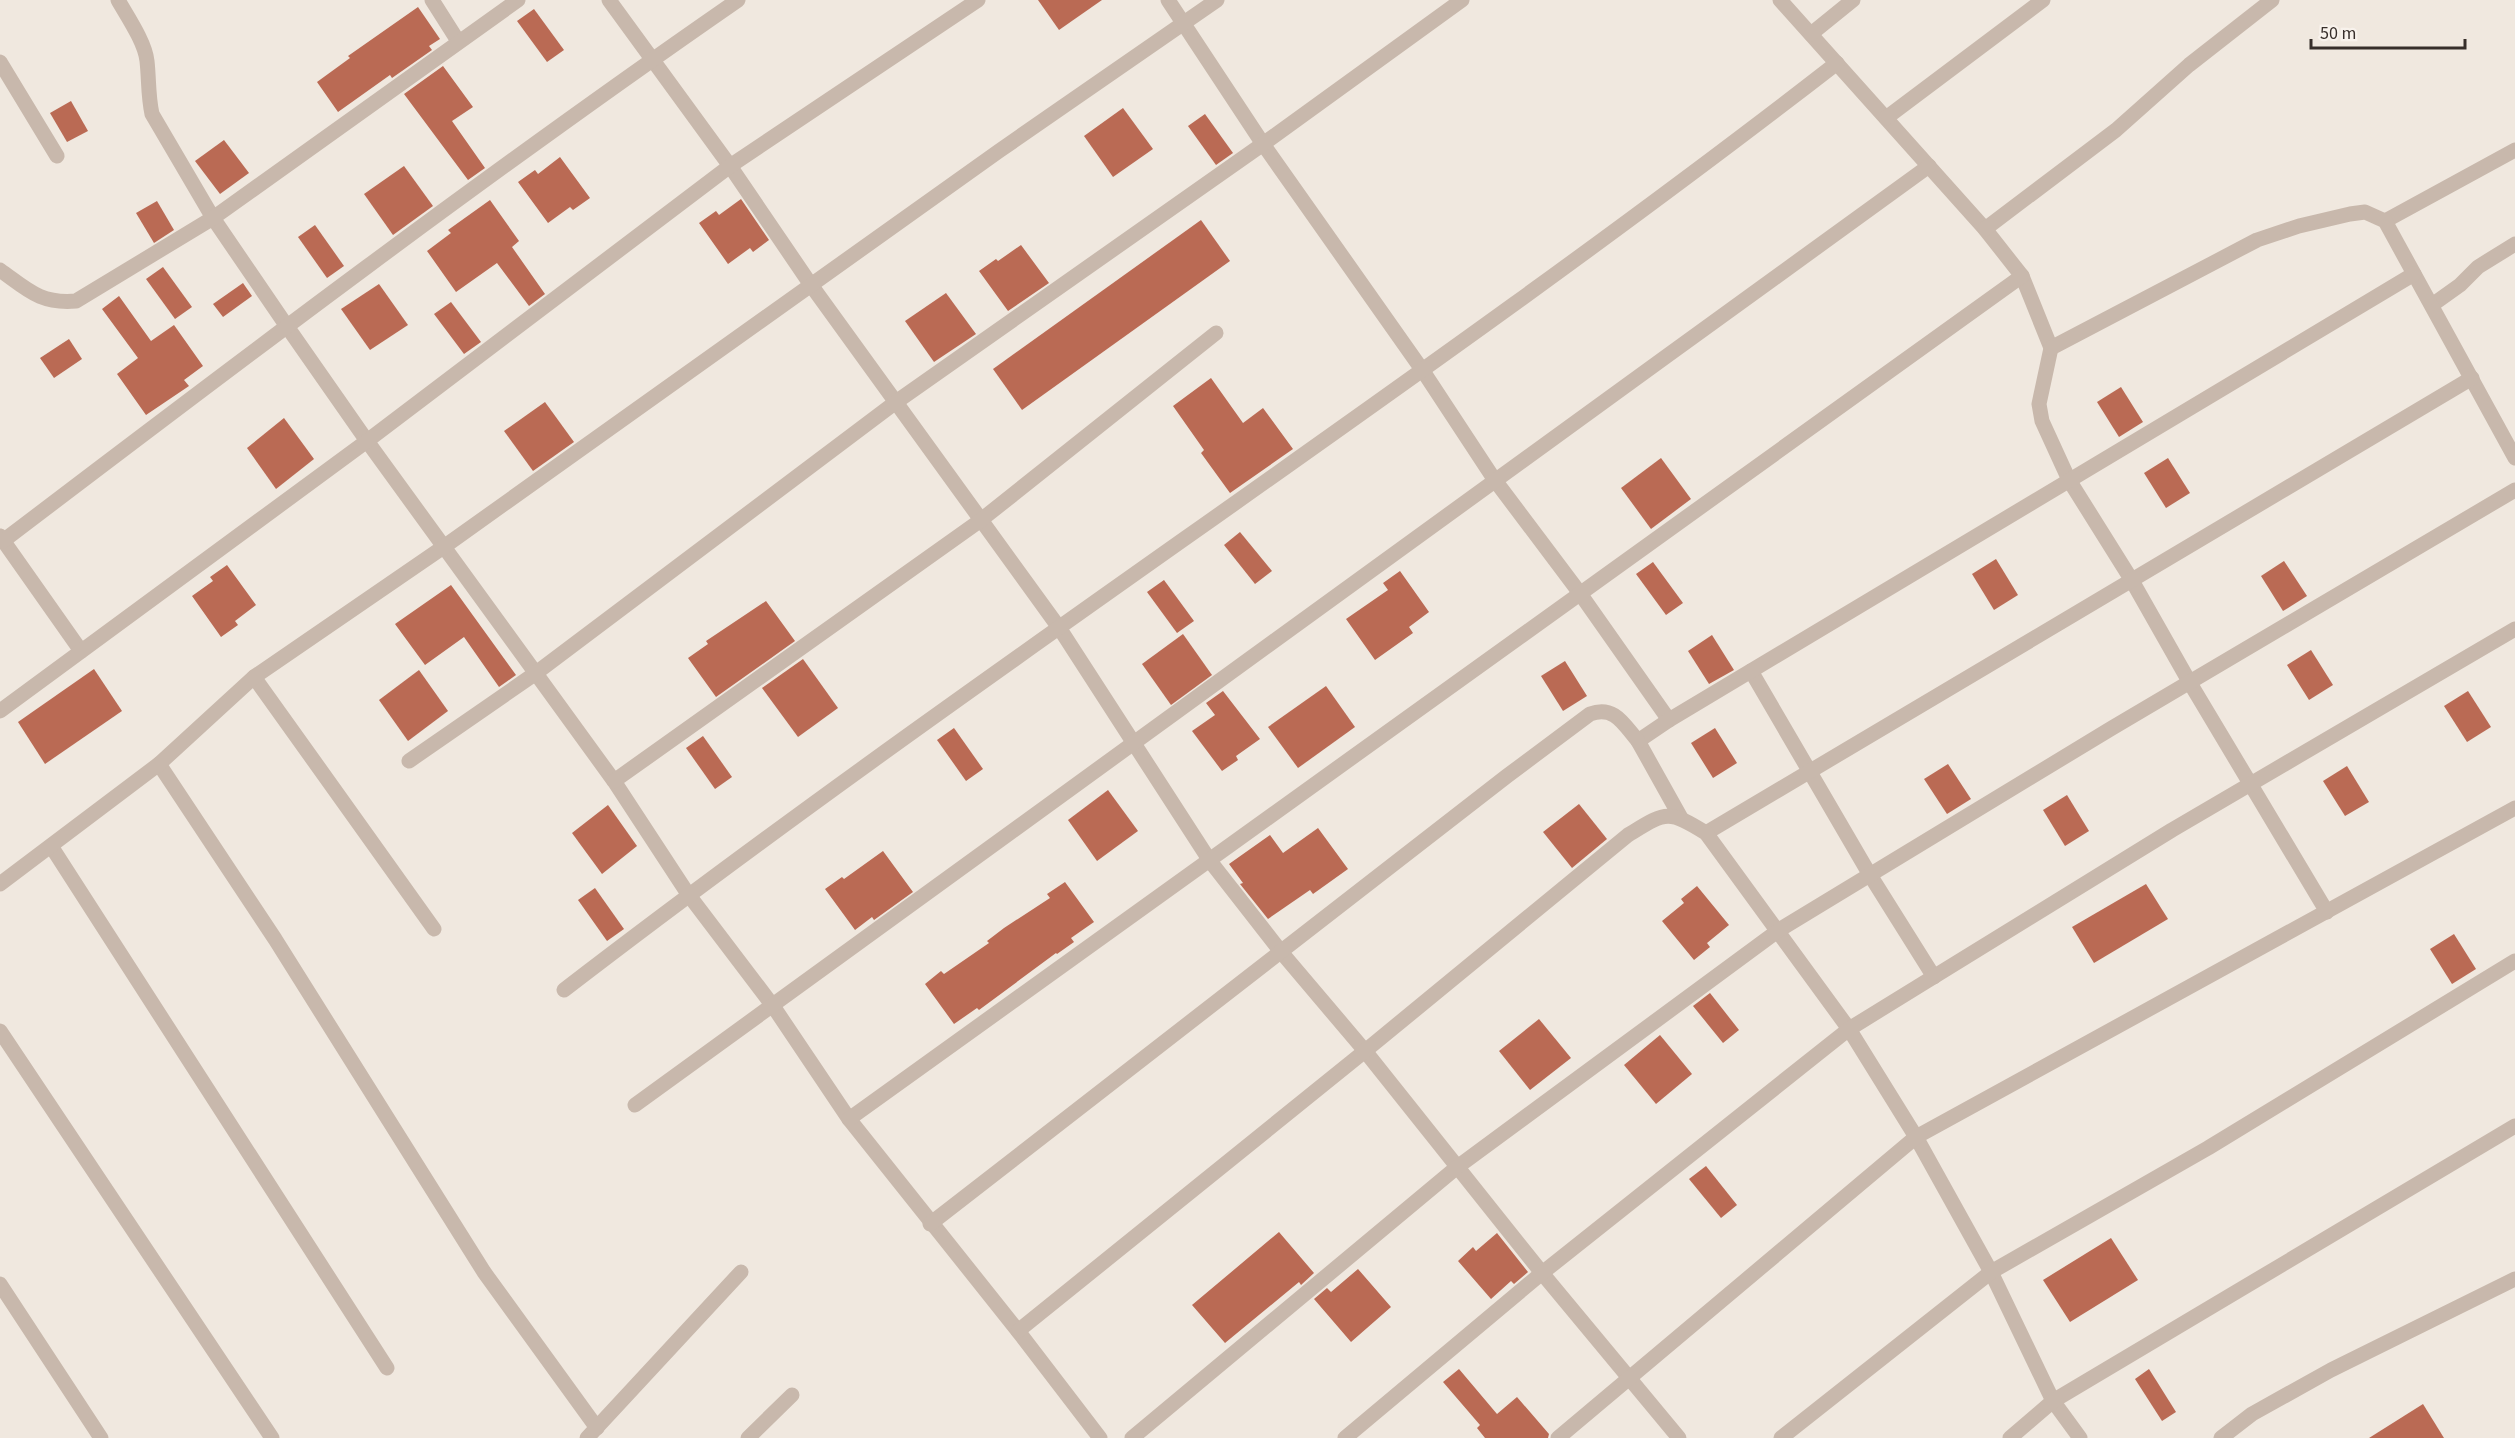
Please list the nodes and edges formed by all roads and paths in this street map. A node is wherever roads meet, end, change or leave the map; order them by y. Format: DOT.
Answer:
graph roads {
  1 [pos="118,0"];
  2 [pos="432,0"];
  3 [pos="518,0"];
  4 [pos="609,0"];
  5 [pos="738,0"];
  6 [pos="978,0"];
  7 [pos="1168,0"];
  8 [pos="1217,0"];
  9 [pos="1462,0"];
  10 [pos="1780,0"];
  11 [pos="1853,0"];
  12 [pos="2043,0"];
  13 [pos="2272,0"];
  14 [pos="1183,24"];
  15 [pos="1811,34"];
  16 [pos="458,41"];
  17 [pos="653,59"];
  18 [pos="0,62"];
  19 [pos="1837,63"];
  20 [pos="1886,118"];
  21 [pos="1263,144"];
  22 [pos="2515,150"];
  23 [pos="57,156"];
  24 [pos="730,166"];
  25 [pos="1929,166"];
  26 [pos="213,218"];
  27 [pos="2385,221"];
  28 [pos="1985,229"];
  29 [pos="2515,244"];
  30 [pos="0,270"];
  31 [pos="2414,274"];
  32 [pos="2022,276"];
  33 [pos="811,285"];
  34 [pos="2432,305"];
  35 [pos="286,325"];
  36 [pos="1216,333"];
  37 [pos="2051,348"];
  38 [pos="1423,371"];
  39 [pos="2472,378"];
  40 [pos="896,402"];
  41 [pos="2509,434"];
  42 [pos="367,441"];
  43 [pos="2515,458"];
  44 [pos="1494,479"];
  45 [pos="2069,480"];
  46 [pos="2515,490"];
  47 [pos="981,520"];
  48 [pos="2,538"];
  49 [pos="445,546"];
  50 [pos="2131,579"];
  51 [pos="1579,592"];
  52 [pos="1060,628"];
  53 [pos="2515,629"];
  54 [pos="81,651"];
  55 [pos="1751,671"];
  56 [pos="536,673"];
  57 [pos="254,677"];
  58 [pos="2190,683"];
  59 [pos="0,711"];
  60 [pos="1669,720"];
  61 [pos="1638,741"];
  62 [pos="1134,746"];
  63 [pos="410,761"];
  64 [pos="159,764"];
  65 [pos="1809,771"];
  66 [pos="614,781"];
  67 [pos="2251,784"];
  68 [pos="2515,808"];
  69 [pos="1681,818"];
  70 [pos="1706,833"];
  71 [pos="51,846"];
  72 [pos="1210,861"];
  73 [pos="1870,875"];
  74 [pos="0,883"];
  75 [pos="688,894"];
  76 [pos="2327,912"];
  77 [pos="434,929"];
  78 [pos="1779,930"];
  79 [pos="1282,952"];
  80 [pos="2515,961"];
  81 [pos="1934,977"];
  82 [pos="564,990"];
  83 [pos="773,1006"];
  84 [pos="1849,1029"];
  85 [pos="0,1031"];
  86 [pos="1365,1051"];
  87 [pos="635,1105"];
  88 [pos="849,1119"];
  89 [pos="2515,1126"];
  90 [pos="1916,1137"];
  91 [pos="1456,1168"];
  92 [pos="930,1224"];
  93 [pos="741,1272"];
  94 [pos="1991,1272"];
  95 [pos="1542,1274"];
  96 [pos="2515,1279"];
  97 [pos="0,1284"];
  98 [pos="1018,1331"];
  99 [pos="387,1368"];
  100 [pos="1630,1378"];
  101 [pos="792,1395"];
  102 [pos="2053,1401"];
  103 [pos="592,1433"];
  104 [pos="101,1438"];
  105 [pos="272,1438"];
  106 [pos="748,1438"];
  107 [pos="1100,1438"];
  108 [pos="1132,1438"];
  109 [pos="1345,1438"];
  110 [pos="1558,1438"];
  111 [pos="1679,1438"];
  112 [pos="1781,1438"];
  113 [pos="2010,1438"];
  114 [pos="2080,1438"];
  115 [pos="2221,1438"];
  1 -- 26 [label="street"];
  2 -- 16 [label="street"];
  3 -- 16 [label="street"];
  4 -- 17 [label="street"];
  5 -- 17 [label="street"];
  6 -- 24 [label="street"];
  7 -- 14 [label="street"];
  8 -- 14 [label="street"];
  9 -- 21 [label="street"];
  10 -- 15 [label="street"];
  11 -- 15 [label="street"];
  12 -- 20 [label="street"];
  13 -- 28 [label="street"];
  14 -- 21 [label="street"];
  14 -- 33 [label="street"];
  15 -- 19 [label="street"];
  16 -- 26 [label="street"];
  17 -- 24 [label="street"];
  17 -- 35 [label="street"];
  18 -- 23 [label="street"];
  19 -- 20 [label="street"];
  19 -- 38 [label="street"];
  20 -- 25 [label="street"];
  21 -- 38 [label="street"];
  21 -- 40 [label="street"];
  22 -- 27 [label="street"];
  24 -- 33 [label="street"];
  24 -- 42 [label="street"];
  25 -- 28 [label="street"];
  25 -- 44 [label="street"];
  26 -- 30 [label="street"];
  26 -- 35 [label="street"];
  27 -- 31 [label="street"];
  27 -- 37 [label="street"];
  28 -- 32 [label="street"];
  29 -- 34 [label="street"];
  31 -- 34 [label="street"];
  31 -- 45 [label="street"];
  32 -- 37 [label="street"];
  32 -- 51 [label="street"];
  33 -- 40 [label="street"];
  33 -- 49 [label="street"];
  34 -- 39 [label="street"];
  35 -- 42 [label="street"];
  35 -- 48 [label="street"];
  36 -- 47 [label="street"];
  37 -- 45 [label="street"];
  38 -- 44 [label="street"];
  38 -- 52 [label="street"];
  39 -- 41 [label="street"];
  39 -- 50 [label="street"];
  40 -- 47 [label="street"];
  40 -- 56 [label="street"];
  41 -- 43 [label="street"];
  42 -- 49 [label="street"];
  42 -- 54 [label="street"];
  44 -- 51 [label="street"];
  44 -- 62 [label="street"];
  45 -- 50 [label="street"];
  45 -- 55 [label="street"];
  46 -- 58 [label="street"];
  47 -- 52 [label="street"];
  47 -- 66 [label="street"];
  48 -- 54 [label="street"];
  49 -- 56 [label="street"];
  49 -- 57 [label="street"];
  50 -- 58 [label="street"];
  50 -- 65 [label="street"];
  51 -- 60 [label="street"];
  51 -- 72 [label="street"];
  52 -- 62 [label="street"];
  52 -- 75 [label="street"];
  53 -- 67 [label="street"];
  54 -- 59 [label="street"];
  55 -- 60 [label="street"];
  55 -- 65 [label="street"];
  56 -- 63 [label="street"];
  56 -- 66 [label="street"];
  57 -- 64 [label="street"];
  57 -- 77 [label="street"];
  58 -- 67 [label="street"];
  58 -- 73 [label="street"];
  60 -- 61 [label="street"];
  61 -- 69 [label="street"];
  61 -- 79 [label="street"];
  62 -- 72 [label="street"];
  62 -- 83 [label="street"];
  64 -- 71 [label="street"];
  64 -- 103 [label="street"];
  65 -- 70 [label="street"];
  65 -- 73 [label="street"];
  66 -- 75 [label="street"];
  67 -- 76 [label="street"];
  67 -- 81 [label="street"];
  68 -- 76 [label="street"];
  69 -- 70 [label="street"];
  69 -- 86 [label="street"];
  70 -- 78 [label="street"];
  71 -- 74 [label="street"];
  71 -- 99 [label="street"];
  72 -- 79 [label="street"];
  72 -- 88 [label="street"];
  73 -- 78 [label="street"];
  73 -- 81 [label="street"];
  75 -- 82 [label="street"];
  75 -- 83 [label="street"];
  76 -- 90 [label="street"];
  78 -- 84 [label="street"];
  78 -- 91 [label="street"];
  79 -- 86 [label="street"];
  79 -- 92 [label="street"];
  80 -- 94 [label="street"];
  81 -- 84 [label="street"];
  83 -- 87 [label="street"];
  83 -- 88 [label="street"];
  84 -- 90 [label="street"];
  84 -- 95 [label="street"];
  85 -- 105 [label="street"];
  86 -- 91 [label="street"];
  86 -- 98 [label="street"];
  88 -- 92 [label="street"];
  89 -- 102 [label="street"];
  90 -- 94 [label="street"];
  90 -- 100 [label="street"];
  91 -- 95 [label="street"];
  91 -- 108 [label="street"];
  92 -- 98 [label="street"];
  93 -- 103 [label="street"];
  94 -- 102 [label="street"];
  94 -- 112 [label="street"];
  95 -- 100 [label="street"];
  95 -- 109 [label="street"];
  96 -- 115 [label="street"];
  97 -- 104 [label="street"];
  98 -- 107 [label="street"];
  100 -- 110 [label="street"];
  100 -- 111 [label="street"];
  101 -- 106 [label="street"];
  102 -- 113 [label="street"];
  102 -- 114 [label="street"];
}
